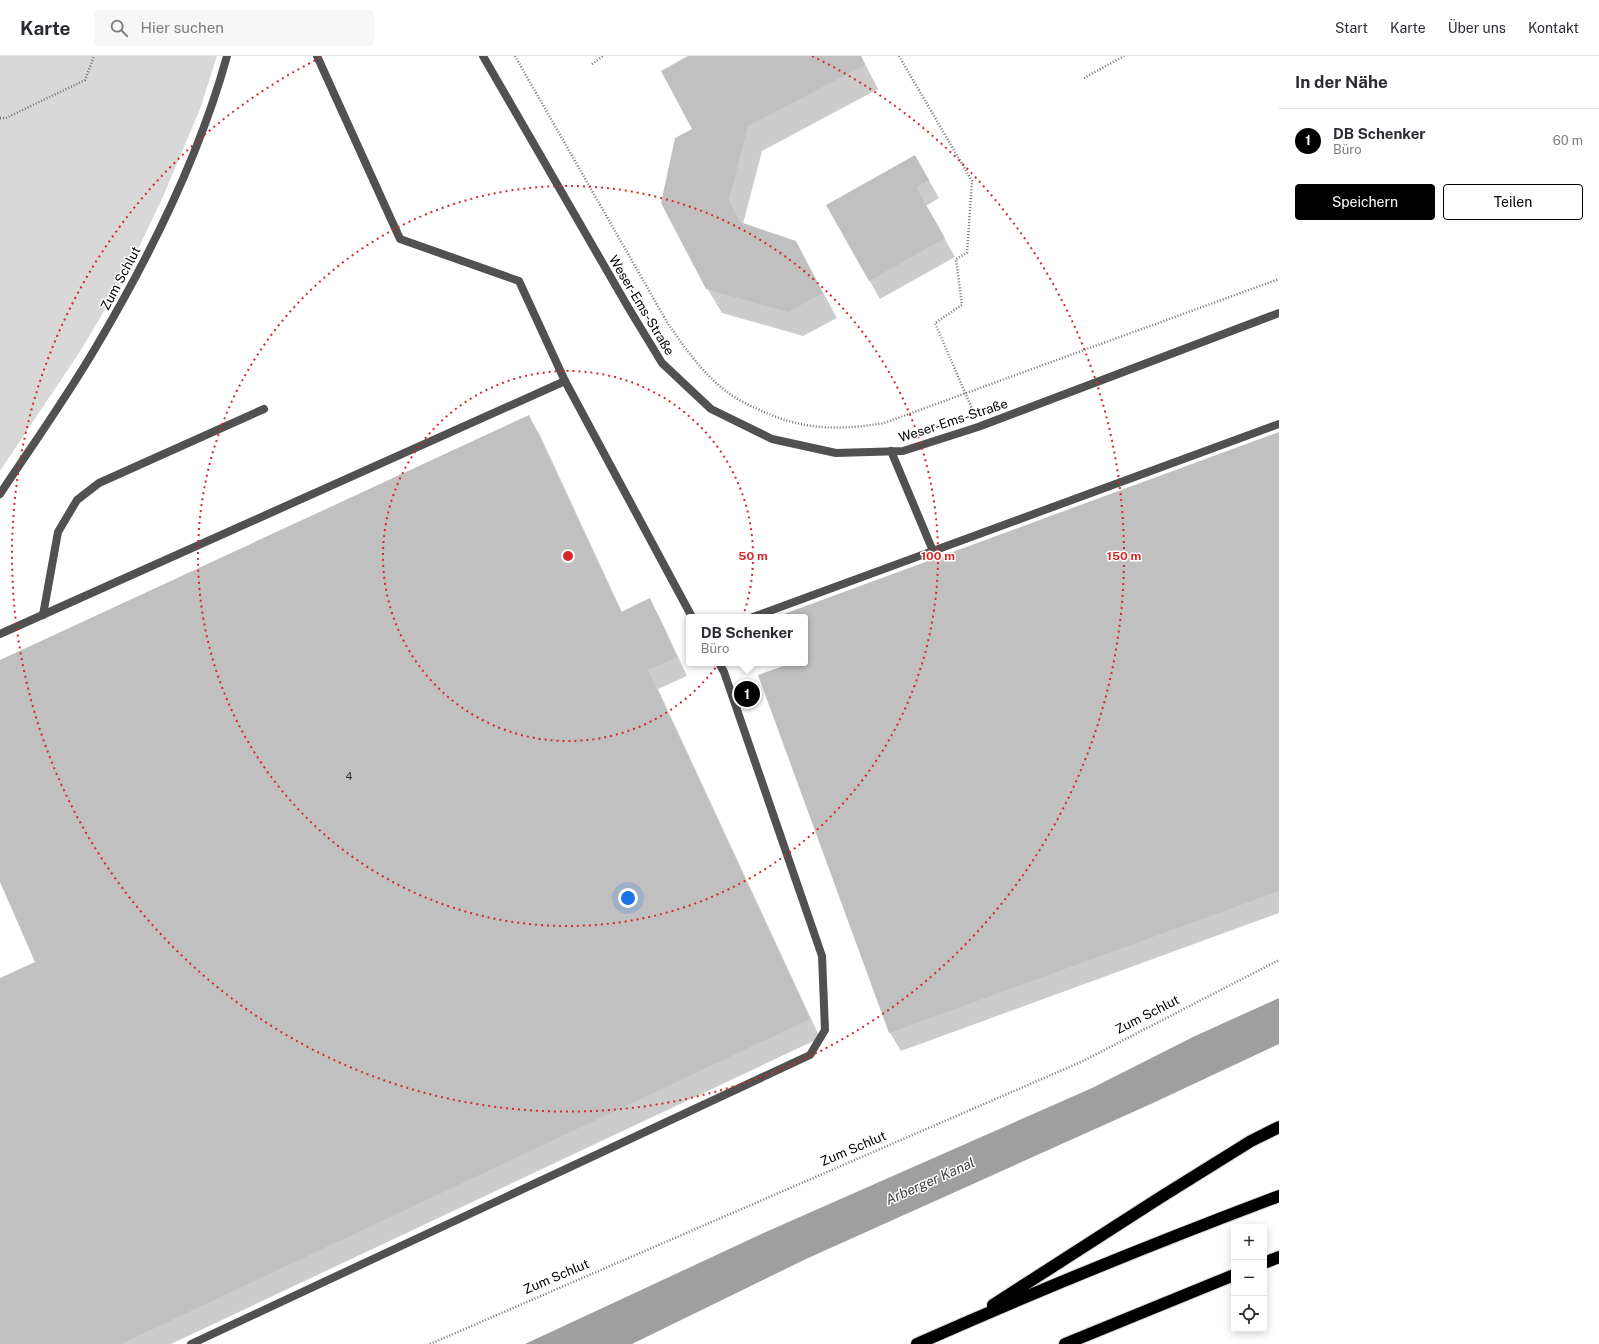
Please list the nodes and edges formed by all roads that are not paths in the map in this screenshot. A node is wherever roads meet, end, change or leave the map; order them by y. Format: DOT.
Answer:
graph roads {
  1 [pos="227,56"];
  2 [pos="317,56"];
  3 [pos="483,56"];
  4 [pos="1279,313"];
  5 [pos="565,381"];
  6 [pos="264,409"];
  7 [pos="1279,424"];
  8 [pos="891,451"];
  9 [pos="0,494"];
  10 [pos="933,551"];
  11 [pos="690,614"];
  12 [pos="761,614"];
  13 [pos="43,615"];
  14 [pos="0,634"];
  15 [pos="721,666"];
  16 [pos="1279,1127"];
  17 [pos="1279,1196"];
  18 [pos="1279,1257"];
  19 [pos="1267,1262"];
  20 [pos="1231,1276"];
  21 [pos="966,1322"];
  22 [pos="191,1344"];
  23 [pos="917,1344"];
  24 [pos="1065,1344"];
  1 -- 9 [label="street, Zum Schlut"];
  2 -- 5 [label="street"];
  3 -- 8 [label="street, Weser-Ems-Straße"];
  4 -- 8 [label="street, Weser-Ems-Straße"];
  5 -- 11 [label="street"];
  5 -- 13 [label="street"];
  6 -- 13 [label="street"];
  7 -- 10 [label="street"];
  8 -- 10 [label="street"];
  10 -- 12 [label="street"];
  13 -- 14 [label="street"];
  15 -- 22 [label="street"];
  16 -- 21 [label="highway"];
  17 -- 21 [label="highway"];
  18 -- 19 [label="highway"];
  20 -- 24 [label="highway"];
  21 -- 23 [label="highway"];
}
